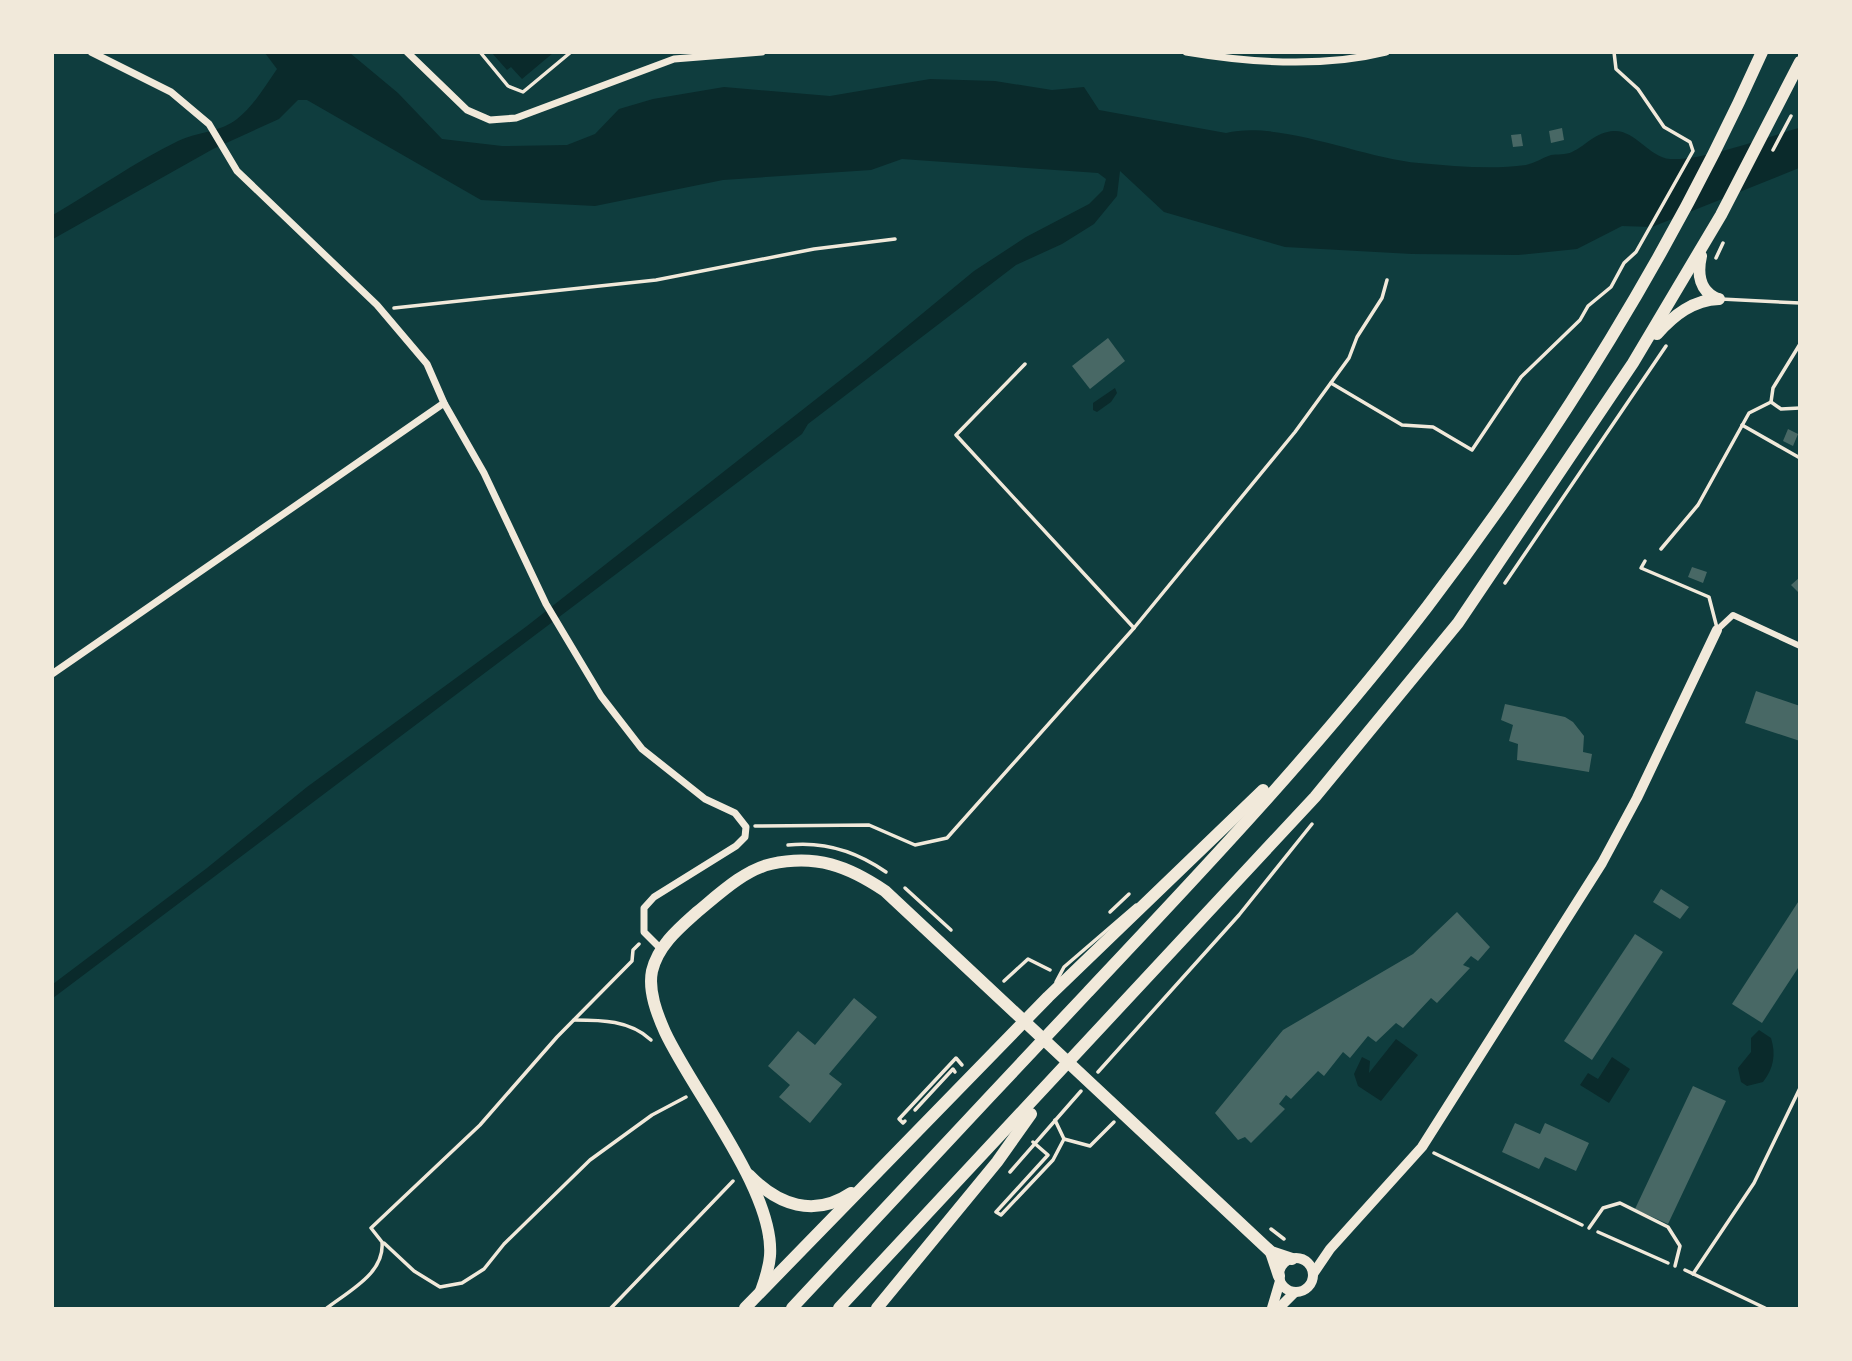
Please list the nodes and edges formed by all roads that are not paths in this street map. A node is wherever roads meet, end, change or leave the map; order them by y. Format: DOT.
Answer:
graph roads {
  1 [pos="90,52"];
  2 [pos="407,52"];
  3 [pos="481,52"];
  4 [pos="571,52"];
  5 [pos="762,52"];
  6 [pos="1186,52"];
  7 [pos="1386,52"];
  8 [pos="1762,52"];
  9 [pos="1800,62"];
  10 [pos="1705,243"];
  11 [pos="1719,299"];
  12 [pos="1800,303"];
  13 [pos="1800,344"];
  14 [pos="1633,363"];
  15 [pos="1771,402"];
  16 [pos="444,403"];
  17 [pos="1800,408"];
  18 [pos="1742,425"];
  19 [pos="1800,458"];
  20 [pos="1661,549"];
  21 [pos="1645,561"];
  22 [pos="1717,630"];
  23 [pos="1800,646"];
  24 [pos="52,674"];
  25 [pos="1319,737"];
  26 [pos="661,950"];
  27 [pos="1055,1079"];
  28 [pos="744,1169"];
  29 [pos="866,1183"];
  30 [pos="1589,1228"];
  31 [pos="1330,1249"];
  32 [pos="1271,1252"];
  33 [pos="1298,1259"];
  34 [pos="1675,1266"];
  35 [pos="1313,1274"];
  36 [pos="1279,1278"];
  37 [pos="761,1292"];
  38 [pos="1294,1293"];
  39 [pos="745,1308"];
  40 [pos="792,1308"];
  41 [pos="839,1308"];
  42 [pos="877,1308"];
  43 [pos="1272,1308"];
  44 [pos="1279,1308"];
  1 -- 16 [label="street"];
  2 -- 5 [label="street"];
  3 -- 4 [label="lane"];
  6 -- 7 [label="street"];
  8 -- 25 [label="highway"];
  9 -- 10 [label="highway"];
  10 -- 11 [label="highway"];
  10 -- 14 [label="highway"];
  11 -- 12 [label="lane"];
  11 -- 14 [label="highway"];
  13 -- 15 [label="lane"];
  14 -- 27 [label="highway"];
  15 -- 17 [label="lane"];
  15 -- 18 [label="lane"];
  16 -- 24 [label="street"];
  16 -- 26 [label="street"];
  18 -- 19 [label="lane"];
  18 -- 20 [label="lane"];
  21 -- 22 [label="lane"];
  22 -- 23 [label="street"];
  22 -- 31 [label="street"];
  25 -- 29 [label="highway"];
  25 -- 40 [label="highway"];
  26 -- 28 [label="highway"];
  26 -- 32 [label="highway"];
  27 -- 41 [label="highway"];
  27 -- 42 [label="highway"];
  28 -- 29 [label="highway"];
  28 -- 37 [label="highway"];
  29 -- 37 [label="highway"];
  30 -- 34 [label="lane"];
  31 -- 33 [label="street"];
  31 -- 35 [label="street"];
  32 -- 33 [label="highway"];
  32 -- 36 [label="highway"];
  33 -- 35 [label="street"];
  33 -- 36 [label="street"];
  35 -- 38 [label="street"];
  36 -- 38 [label="street"];
  36 -- 43 [label="street"];
  37 -- 39 [label="highway"];
  38 -- 44 [label="street"];
}
